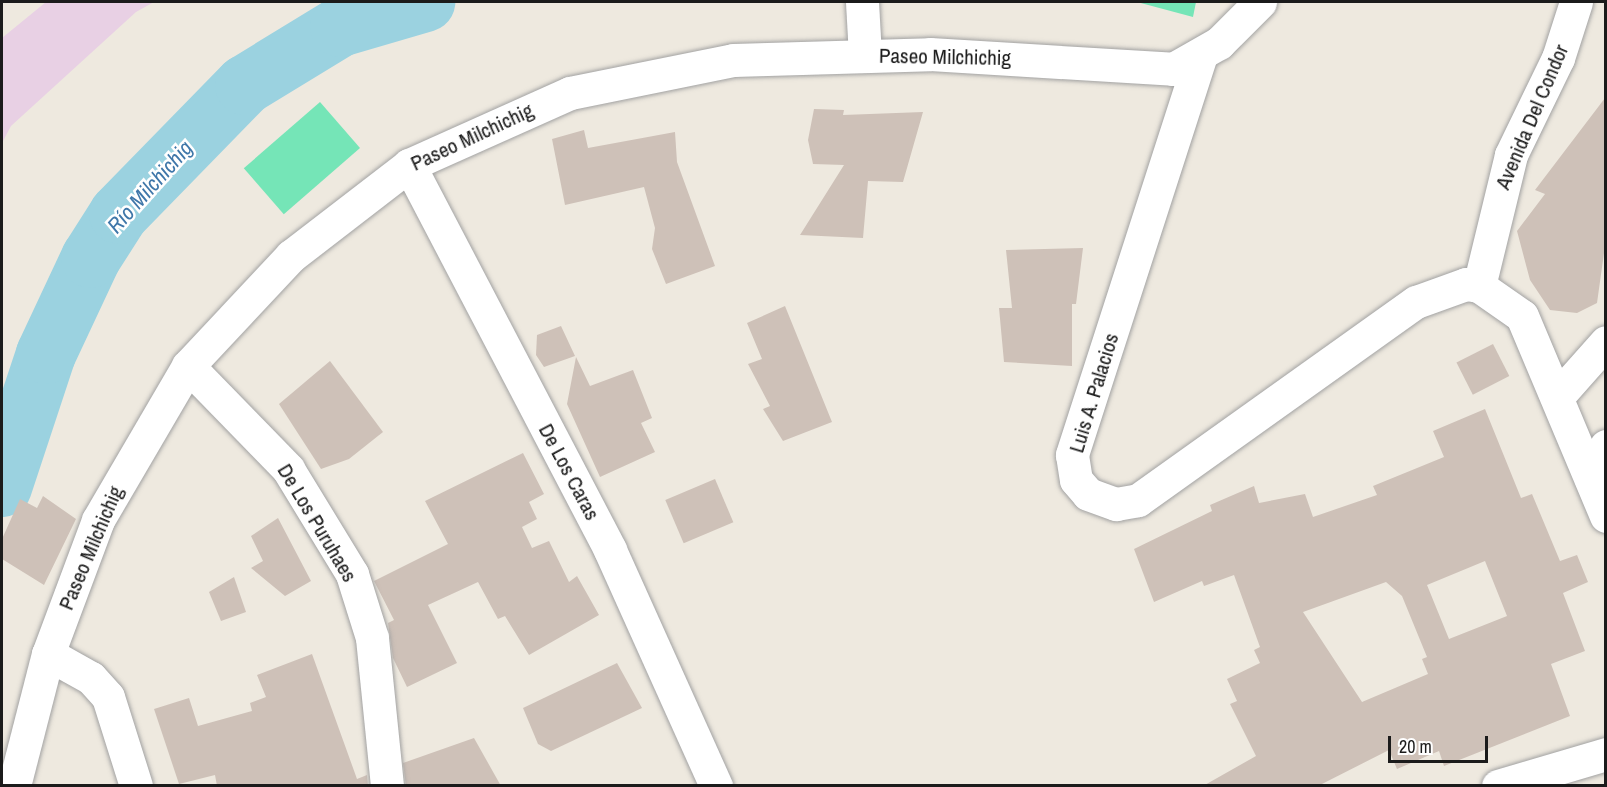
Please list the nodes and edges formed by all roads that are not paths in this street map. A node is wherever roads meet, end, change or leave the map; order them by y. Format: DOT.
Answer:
graph roads {
  1 [pos="862,2"];
  2 [pos="1260,2"];
  3 [pos="1576,2"];
  4 [pos="865,56"];
  5 [pos="1200,58"];
  6 [pos="409,165"];
  7 [pos="1479,286"];
  8 [pos="1605,342"];
  9 [pos="188,366"];
  10 [pos="1558,396"];
  11 [pos="1605,446"];
  12 [pos="1591,479"];
  13 [pos="1605,516"];
  14 [pos="48,654"];
  15 [pos="1605,754"];
  16 [pos="14,786"];
  17 [pos="136,786"];
  18 [pos="387,786"];
  19 [pos="716,786"];
  20 [pos="1498,786"];
  1 -- 4 [label="street"];
  2 -- 5 [label="street, Paseo Milchichig"];
  3 -- 7 [label="street, Avenida Del Condor"];
  4 -- 5 [label="street, Paseo Milchichig"];
  4 -- 6 [label="street, Paseo Milchichig"];
  5 -- 7 [label="street, Luis A. Palacios"];
  6 -- 9 [label="street, Paseo Milchichig"];
  6 -- 19 [label="street, De Los Caras"];
  7 -- 10 [label="street"];
  8 -- 10 [label="street"];
  9 -- 14 [label="street, Paseo Milchichig"];
  9 -- 18 [label="street, De Los Puruhaes"];
  10 -- 12 [label="street"];
  11 -- 12 [label="street"];
  12 -- 13 [label="street"];
  14 -- 16 [label="street, Paseo Milchichig"];
  14 -- 17 [label="street"];
  15 -- 20 [label="street"];
}
